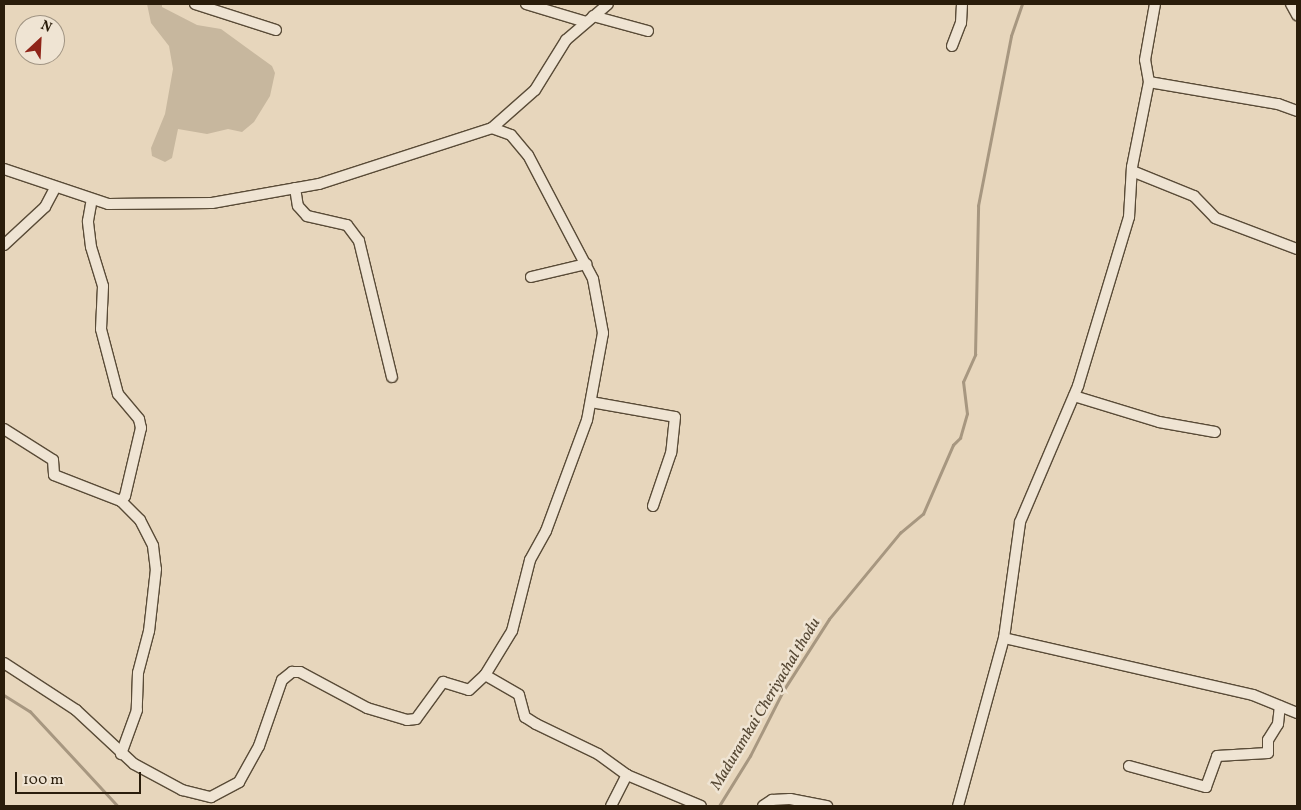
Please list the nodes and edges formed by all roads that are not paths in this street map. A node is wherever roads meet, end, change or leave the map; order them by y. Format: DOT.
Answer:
graph roads {
  1 [pos="195,4"];
  2 [pos="526,4"];
  3 [pos="608,4"];
  4 [pos="962,4"];
  5 [pos="1155,4"];
  6 [pos="1291,4"];
  7 [pos="1297,15"];
  8 [pos="589,19"];
  9 [pos="276,30"];
  10 [pos="648,31"];
  11 [pos="952,46"];
  12 [pos="1149,82"];
  13 [pos="1297,111"];
  14 [pos="492,128"];
  15 [pos="4,169"];
  16 [pos="1132,171"];
  17 [pos="55,188"];
  18 [pos="295,188"];
  19 [pos="92,199"];
  20 [pos="4,245"];
  21 [pos="1297,250"];
  22 [pos="586,264"];
  23 [pos="531,277"];
  24 [pos="392,377"];
  25 [pos="1074,396"];
  26 [pos="591,402"];
  27 [pos="4,429"];
  28 [pos="1215,432"];
  29 [pos="121,501"];
  30 [pos="653,506"];
  31 [pos="1004,638"];
  32 [pos="4,663"];
  33 [pos="485,675"];
  34 [pos="1280,706"];
  35 [pos="1297,713"];
  36 [pos="121,754"];
  37 [pos="1129,766"];
  38 [pos="627,775"];
  39 [pos="610,806"];
  40 [pos="701,806"];
  41 [pos="763,806"];
  42 [pos="827,806"];
  43 [pos="958,806"];
  1 -- 9 [label="street"];
  2 -- 8 [label="street"];
  3 -- 8 [label="street"];
  4 -- 11 [label="street"];
  5 -- 12 [label="street"];
  6 -- 7 [label="street"];
  8 -- 10 [label="street"];
  8 -- 14 [label="street"];
  12 -- 13 [label="street"];
  12 -- 16 [label="street"];
  14 -- 18 [label="street"];
  14 -- 22 [label="street"];
  15 -- 17 [label="street"];
  16 -- 21 [label="street"];
  16 -- 25 [label="street"];
  17 -- 19 [label="street"];
  17 -- 20 [label="street"];
  18 -- 19 [label="street"];
  18 -- 24 [label="street"];
  19 -- 29 [label="street"];
  22 -- 23 [label="street"];
  22 -- 26 [label="street"];
  25 -- 28 [label="street"];
  25 -- 31 [label="street"];
  26 -- 30 [label="street"];
  26 -- 33 [label="street"];
  27 -- 29 [label="street"];
  29 -- 36 [label="street"];
  31 -- 34 [label="street"];
  31 -- 43 [label="street"];
  32 -- 36 [label="street"];
  33 -- 36 [label="street"];
  33 -- 38 [label="street"];
  34 -- 35 [label="street"];
  34 -- 37 [label="street"];
  38 -- 39 [label="street"];
  38 -- 40 [label="street"];
  41 -- 42 [label="street"];
}
